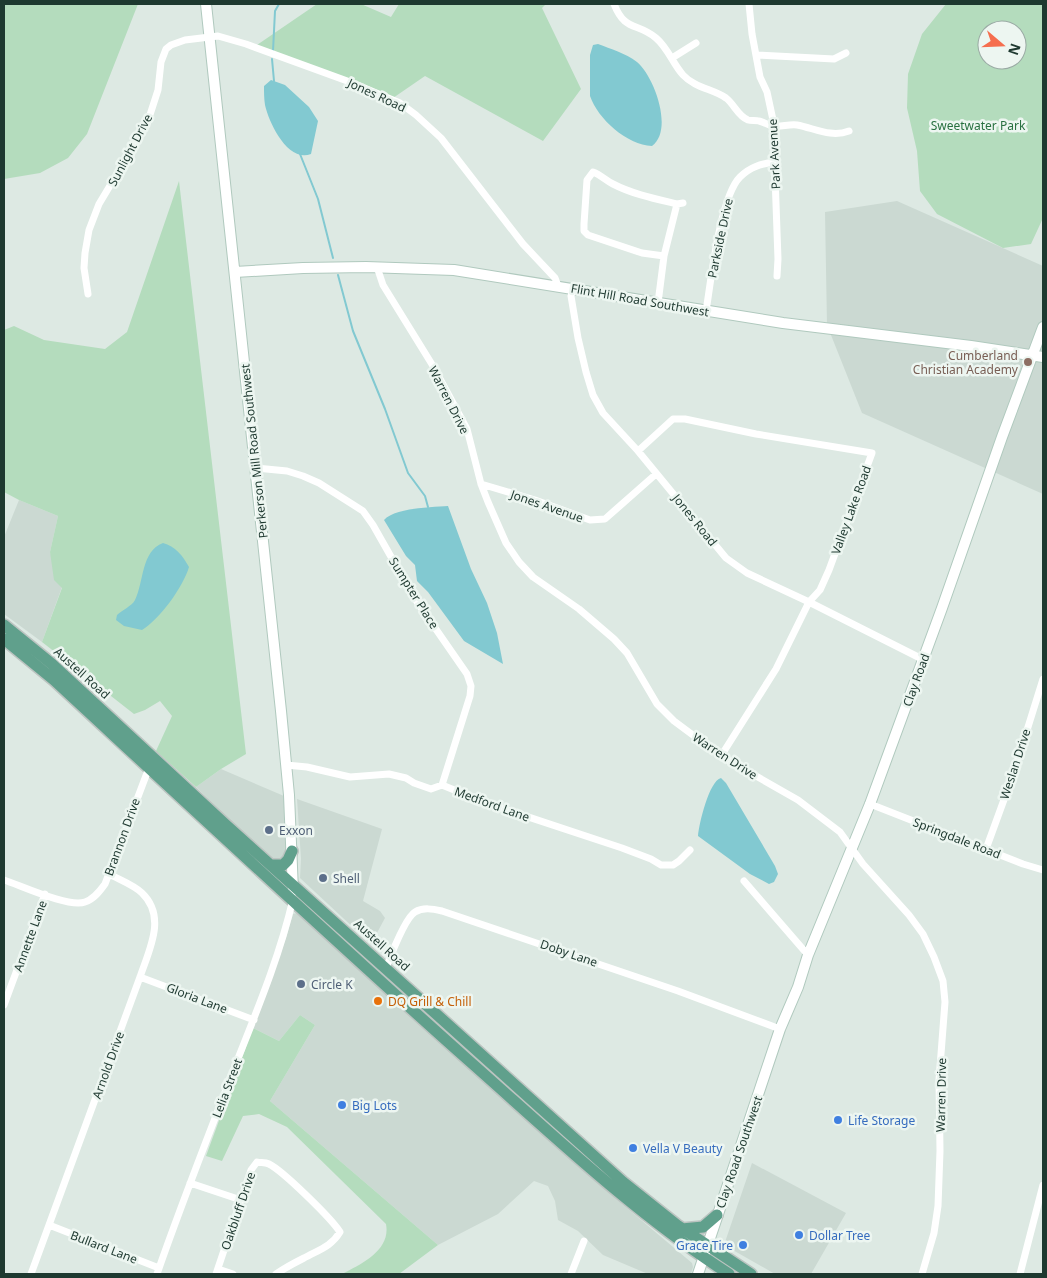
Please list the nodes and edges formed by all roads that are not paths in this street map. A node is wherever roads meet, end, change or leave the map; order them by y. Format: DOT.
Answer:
graph roads {
  1 [pos="206,4"];
  2 [pos="614,4"];
  3 [pos="748,4"];
  4 [pos="210,37"];
  5 [pos="696,44"];
  6 [pos="846,53"];
  7 [pos="757,55"];
  8 [pos="672,58"];
  9 [pos="774,126"];
  10 [pos="849,131"];
  11 [pos="774,162"];
  12 [pos="664,256"];
  13 [pos="377,267"];
  14 [pos="235,272"];
  15 [pos="776,276"];
  16 [pos="558,286"];
  17 [pos="573,288"];
  18 [pos="88,294"];
  19 [pos="658,303"];
  20 [pos="706,311"];
  21 [pos="1043,327"];
  22 [pos="1038,356"];
  23 [pos="638,450"];
  24 [pos="256,468"];
  25 [pos="656,474"];
  26 [pos="481,484"];
  27 [pos="809,602"];
  28 [pos="4,625"];
  29 [pos="4,639"];
  30 [pos="924,660"];
  31 [pos="1043,679"];
  32 [pos="151,754"];
  33 [pos="721,756"];
  34 [pos="286,765"];
  35 [pos="149,768"];
  36 [pos="442,785"];
  37 [pos="870,804"];
  38 [pos="851,848"];
  39 [pos="986,849"];
  40 [pos="690,850"];
  41 [pos="292,851"];
  42 [pos="271,865"];
  43 [pos="1043,870"];
  44 [pos="109,874"];
  45 [pos="4,880"];
  46 [pos="744,881"];
  47 [pos="294,885"];
  48 [pos="45,894"];
  49 [pos="293,899"];
  50 [pos="808,954"];
  51 [pos="386,968"];
  52 [pos="140,977"];
  53 [pos="4,1005"];
  54 [pos="254,1020"];
  55 [pos="780,1029"];
  56 [pos="190,1183"];
  57 [pos="1043,1186"];
  58 [pos="241,1200"];
  59 [pos="717,1215"];
  60 [pos="49,1225"];
  61 [pos="682,1229"];
  62 [pos="584,1241"];
  63 [pos="707,1246"];
  64 [pos="703,1257"];
  65 [pos="158,1271"];
  66 [pos="217,1272"];
  67 [pos="31,1274"];
  68 [pos="233,1274"];
  69 [pos="276,1274"];
  70 [pos="571,1274"];
  71 [pos="698,1274"];
  72 [pos="713,1274"];
  73 [pos="723,1274"];
  74 [pos="729,1274"];
  75 [pos="751,1274"];
  76 [pos="922,1274"];
  77 [pos="1020,1274"];
  1 -- 4 [label="street, Perkerson Mill Road Southwest"];
  2 -- 8 [label="street"];
  3 -- 7 [label="street, Park Avenue"];
  4 -- 14 [label="street, Perkerson Mill Road Southwest"];
  4 -- 16 [label="street, Jones Road"];
  4 -- 18 [label="street, Sunlight Drive"];
  5 -- 8 [label="street"];
  6 -- 7 [label="street"];
  7 -- 9 [label="street, Park Avenue"];
  8 -- 9 [label="street"];
  9 -- 10 [label="street"];
  9 -- 11 [label="street, Park Avenue"];
  11 -- 15 [label="street, Park Avenue"];
  11 -- 20 [label="street, Parkside Drive"];
  12 -- 12 [label="street"];
  12 -- 19 [label="street"];
  13 -- 14 [label="street, Flint Hill Road Southwest"];
  13 -- 16 [label="street, Flint Hill Road Southwest"];
  13 -- 26 [label="street, Warren Drive"];
  14 -- 24 [label="street, Perkerson Mill Road Southwest"];
  16 -- 17 [label="street, Flint Hill Road Southwest"];
  17 -- 19 [label="street, Flint Hill Road Southwest"];
  17 -- 23 [label="street, Jones Road"];
  19 -- 20 [label="street, Flint Hill Road Southwest"];
  20 -- 22 [label="street, Flint Hill Road Southwest"];
  21 -- 22 [label="street, Clay Road"];
  22 -- 30 [label="street, Clay Road"];
  23 -- 25 [label="street, Jones Road"];
  23 -- 27 [label="street, Valley Lake Road"];
  24 -- 34 [label="street, Perkerson Mill Road Southwest"];
  24 -- 36 [label="street, Sumpter Place"];
  25 -- 26 [label="street, Jones Avenue"];
  25 -- 27 [label="street, Jones Road"];
  26 -- 33 [label="street, Warren Drive"];
  27 -- 30 [label="street, Jones Road"];
  27 -- 33 [label="street, Valley Lake Road"];
  28 -- 32 [label="main road, Austell Road"];
  29 -- 35 [label="main road, Austell Road"];
  30 -- 37 [label="street, Clay Road"];
  31 -- 39 [label="street, Weslan Drive"];
  32 -- 35 [label="street, Brannon Drive"];
  32 -- 42 [label="main road, Austell Road"];
  33 -- 38 [label="street, Warren Drive"];
  34 -- 36 [label="street, Medford Lane"];
  34 -- 41 [label="street, Perkerson Mill Road Southwest"];
  35 -- 44 [label="street, Brannon Drive"];
  35 -- 49 [label="main road, Austell Road"];
  36 -- 40 [label="street, Medford Lane"];
  37 -- 38 [label="street, Clay Road"];
  37 -- 39 [label="street, Springdale Road"];
  38 -- 50 [label="street, Clay Road"];
  38 -- 76 [label="street, Warren Drive"];
  39 -- 43 [label="street, Springdale Road"];
  41 -- 42 [label="main road"];
  41 -- 47 [label="street, Perkerson Mill Road Southwest"];
  42 -- 47 [label="main road, Austell Road"];
  44 -- 48 [label="street, Brannon Drive"];
  44 -- 52 [label="street, Arnold Drive"];
  45 -- 48 [label="street, Brannon Drive"];
  46 -- 50 [label="street"];
  47 -- 49 [label="street, Perkerson Mill Road Southwest"];
  47 -- 51 [label="main road, Austell Road"];
  48 -- 53 [label="street, Annette Lane"];
  49 -- 54 [label="street, Lelia Street"];
  49 -- 64 [label="main road, Austell Road"];
  50 -- 55 [label="street, Clay Road"];
  51 -- 55 [label="street, Doby Lane"];
  51 -- 61 [label="main road, Austell Road"];
  52 -- 54 [label="street, Gloria Lane"];
  52 -- 60 [label="street, Arnold Drive"];
  54 -- 56 [label="street, Lelia Street"];
  55 -- 59 [label="street, Clay Road Southwest"];
  56 -- 58 [label="street"];
  56 -- 65 [label="street, Lelia Street"];
  57 -- 77 [label="street"];
  58 -- 66 [label="street, Oakbluff Drive"];
  58 -- 69 [label="street, Oakbluff Drive"];
  59 -- 61 [label="main road"];
  59 -- 63 [label="street, Clay Road Southwest"];
  60 -- 65 [label="street, Bullard Lane"];
  60 -- 67 [label="street, Arnold Drive"];
  61 -- 63 [label="main road, Austell Road"];
  62 -- 70 [label="street"];
  63 -- 64 [label="street, Clay Road Southwest"];
  63 -- 75 [label="main road, Austell Road"];
  64 -- 71 [label="street, Clay Road Southwest"];
  64 -- 74 [label="main road, Austell Road"];
  66 -- 68 [label="street, Oakbluff Drive"];
  72 -- 73 [label="main road"];
}
